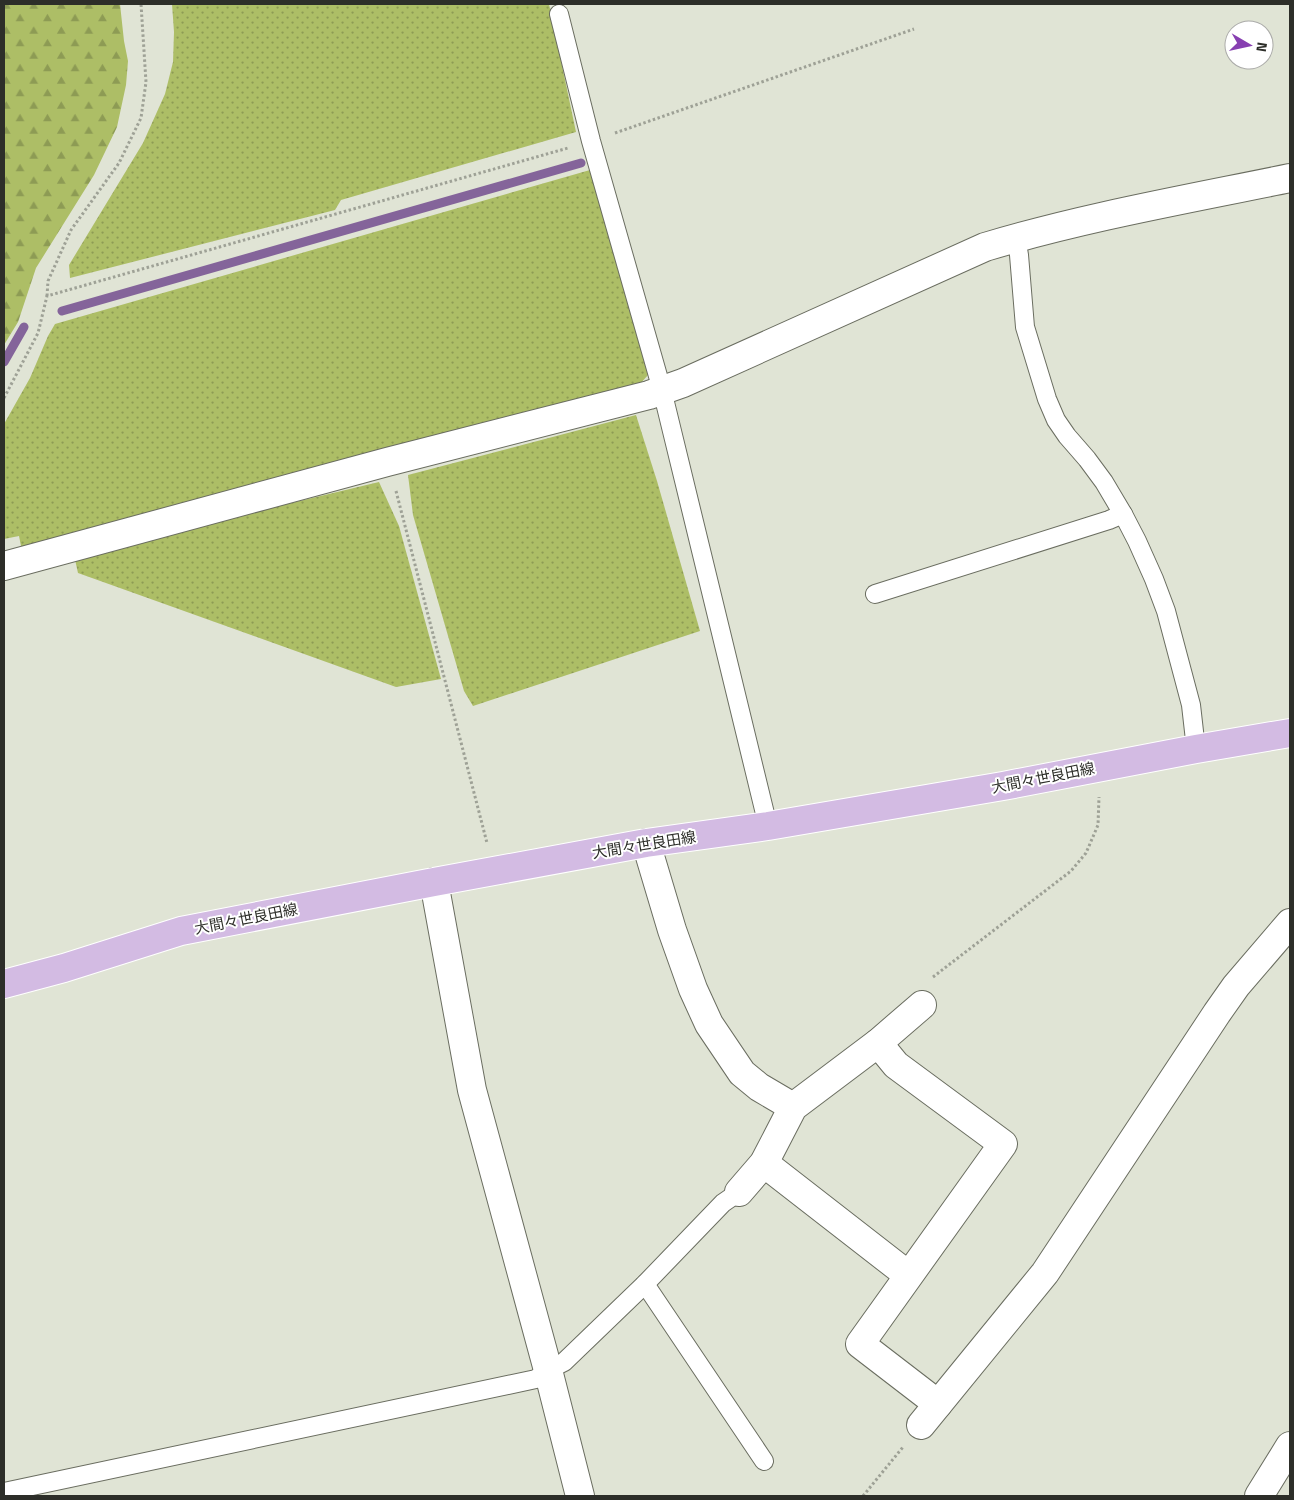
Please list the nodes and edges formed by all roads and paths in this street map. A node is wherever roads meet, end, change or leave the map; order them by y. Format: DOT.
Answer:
graph roads {
  1 [pos="141,4"];
  2 [pos="559,14"];
  3 [pos="914,29"];
  4 [pos="591,141"];
  5 [pos="1290,178"];
  6 [pos="1016,238"];
  7 [pos="47,296"];
  8 [pos="662,390"];
  9 [pos="4,398"];
  10 [pos="387,462"];
  11 [pos="1123,514"];
  12 [pos="4,566"];
  13 [pos="875,594"];
  14 [pos="1290,733"];
  15 [pos="1196,749"];
  16 [pos="1096,768"];
  17 [pos="768,826"];
  18 [pos="646,844"];
  19 [pos="494,870"];
  20 [pos="434,882"];
  21 [pos="1290,923"];
  22 [pos="4,984"];
  23 [pos="922,1005"];
  24 [pos="878,1043"];
  25 [pos="793,1107"];
  26 [pos="764,1163"];
  27 [pos="739,1192"];
  28 [pos="908,1275"];
  29 [pos="645,1284"];
  30 [pos="548,1370"];
  31 [pos="938,1404"];
  32 [pos="921,1425"];
  33 [pos="1290,1446"];
  34 [pos="764,1461"];
  35 [pos="4,1492"];
  36 [pos="580,1496"];
  37 [pos="864,1496"];
  38 [pos="1258,1496"];
  1 -- 7 [label="path"];
  2 -- 4 [label="lane"];
  3 -- 4 [label="path"];
  4 -- 7 [label="path"];
  4 -- 8 [label="lane"];
  5 -- 6 [label="street"];
  6 -- 8 [label="street"];
  6 -- 11 [label="lane"];
  7 -- 9 [label="path"];
  8 -- 10 [label="street"];
  8 -- 17 [label="lane"];
  10 -- 12 [label="street"];
  10 -- 19 [label="path"];
  11 -- 13 [label="lane"];
  11 -- 15 [label="lane"];
  14 -- 15 [label="main road, 大間々世良田線"];
  15 -- 16 [label="main road, 大間々世良田線"];
  16 -- 17 [label="main road, 大間々世良田線"];
  16 -- 23 [label="path"];
  17 -- 18 [label="main road, 大間々世良田線"];
  18 -- 19 [label="main road, 大間々世良田線"];
  18 -- 25 [label="street"];
  19 -- 20 [label="main road, 大間々世良田線"];
  20 -- 22 [label="main road, 大間々世良田線"];
  20 -- 30 [label="street"];
  21 -- 31 [label="street"];
  23 -- 24 [label="street"];
  24 -- 25 [label="street"];
  24 -- 28 [label="street"];
  25 -- 26 [label="street"];
  26 -- 27 [label="street"];
  26 -- 28 [label="street"];
  27 -- 29 [label="lane"];
  28 -- 31 [label="street"];
  29 -- 30 [label="lane"];
  29 -- 34 [label="lane"];
  30 -- 35 [label="lane"];
  30 -- 36 [label="street"];
  31 -- 32 [label="street"];
  32 -- 37 [label="path"];
  33 -- 38 [label="street"];
}
